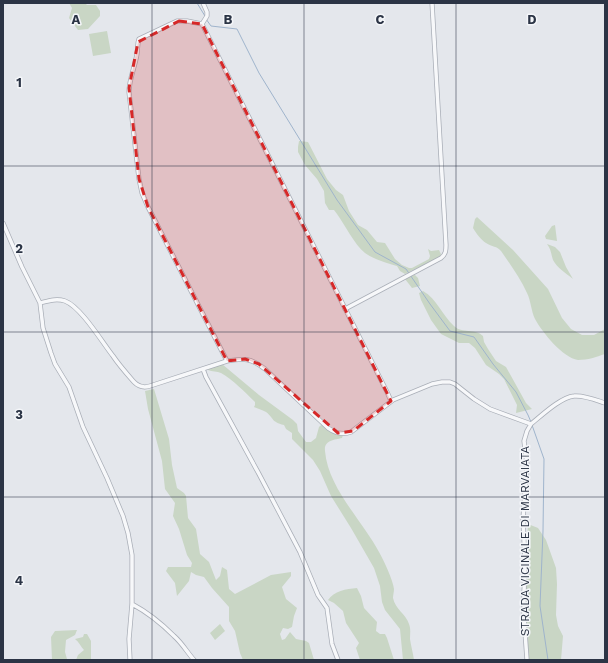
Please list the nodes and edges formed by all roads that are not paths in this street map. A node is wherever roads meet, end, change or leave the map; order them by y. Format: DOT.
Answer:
graph roads {
  1 [pos="203,3"];
  2 [pos="432,3"];
  3 [pos="202,24"];
  4 [pos="3,223"];
  5 [pos="40,303"];
  6 [pos="345,309"];
  7 [pos="227,361"];
  8 [pos="203,369"];
  9 [pos="391,401"];
  10 [pos="605,403"];
  11 [pos="531,424"];
  12 [pos="132,604"];
  13 [pos="130,660"];
  14 [pos="194,660"];
  15 [pos="338,660"];
  16 [pos="527,660"];
  1 -- 3 [label="street"];
  2 -- 6 [label="street"];
  3 -- 6 [label="street"];
  3 -- 7 [label="street"];
  4 -- 5 [label="street"];
  5 -- 8 [label="street"];
  5 -- 12 [label="street"];
  6 -- 9 [label="street"];
  7 -- 8 [label="street"];
  7 -- 9 [label="street"];
  8 -- 15 [label="street"];
  9 -- 11 [label="street"];
  10 -- 11 [label="street"];
  11 -- 16 [label="street, STRADA VICINALE DI MARVAIATA"];
  12 -- 13 [label="street"];
  12 -- 14 [label="street"];
}
